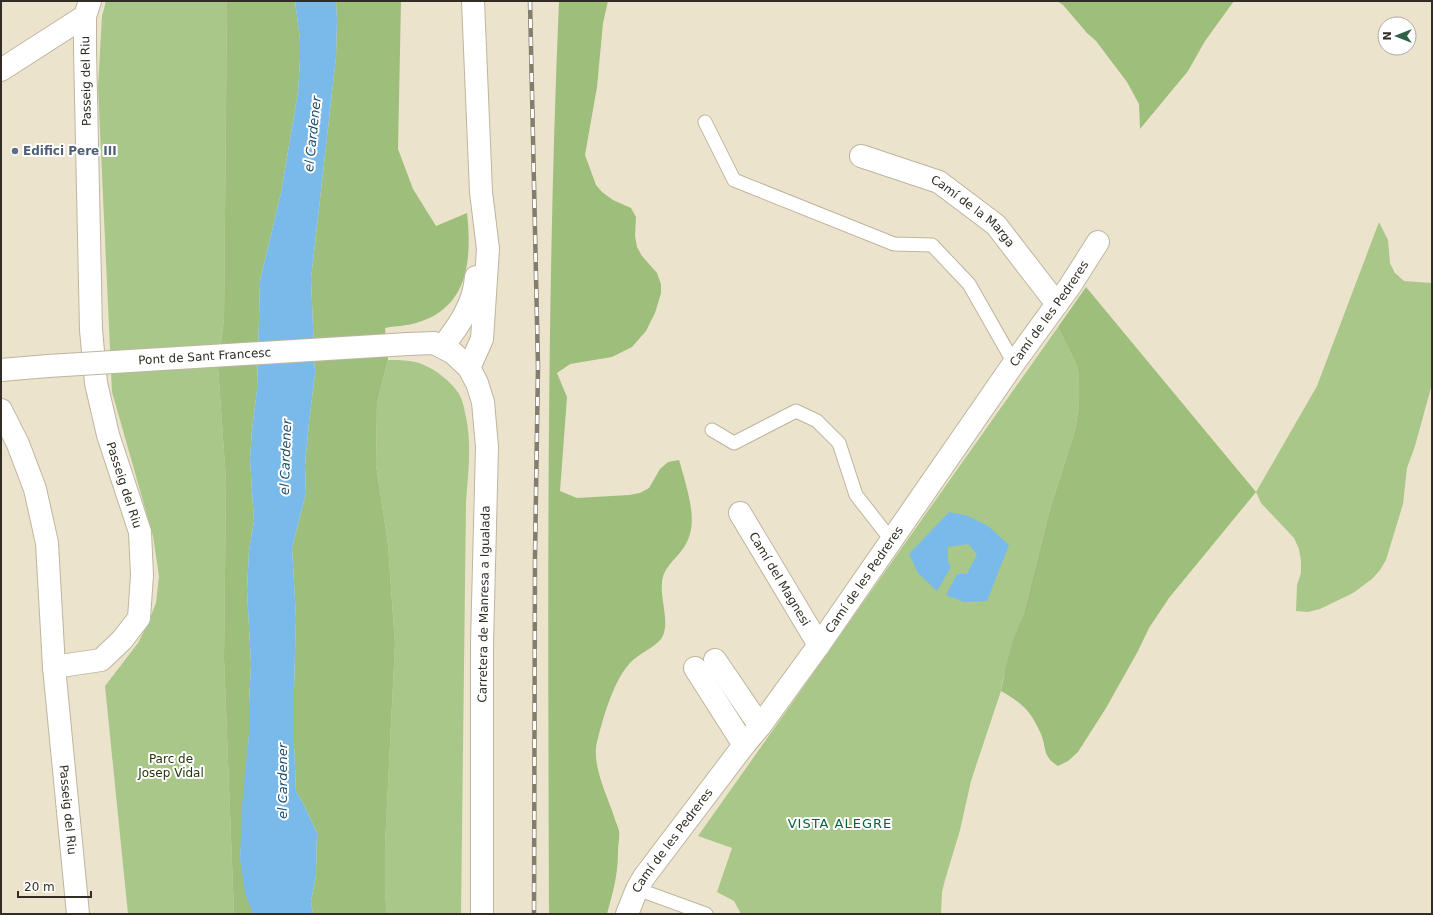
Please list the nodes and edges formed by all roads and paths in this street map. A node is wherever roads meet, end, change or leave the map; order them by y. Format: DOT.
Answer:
graph roads {
  1 [pos="473,1"];
  2 [pos="88,9"];
  3 [pos="1,70"];
  4 [pos="705,122"];
  5 [pos="861,156"];
  6 [pos="481,192"];
  7 [pos="1098,242"];
  8 [pos="1057,304"];
  9 [pos="408,344"];
  10 [pos="442,347"];
  11 [pos="1014,363"];
  12 [pos="469,368"];
  13 [pos="1,370"];
  14 [pos="1,410"];
  15 [pos="712,430"];
  16 [pos="740,513"];
  17 [pos="892,541"];
  18 [pos="820,645"];
  19 [pos="715,660"];
  20 [pos="54,667"];
  21 [pos="695,668"];
  22 [pos="760,726"];
  23 [pos="744,744"];
  24 [pos="637,889"];
  25 [pos="78,914"];
  26 [pos="482,914"];
  27 [pos="627,914"];
  28 [pos="706,914"];
  1 -- 6 [label="street"];
  2 -- 3 [label="street"];
  2 -- 20 [label="street, Passeig del Riu"];
  4 -- 11 [label="lane"];
  5 -- 8 [label="street, Camí de la Marga"];
  6 -- 10 [label="street"];
  6 -- 12 [label="street"];
  7 -- 8 [label="street, Camí de les Pedreres"];
  8 -- 11 [label="street, Camí de les Pedreres"];
  9 -- 10 [label="street, Carretera de Manresa a Igualada"];
  9 -- 13 [label="street, Pont de Sant Francesc, bridge"];
  10 -- 12 [label="street, Carretera de Manresa a Igualada"];
  11 -- 17 [label="street, Camí de les Pedreres"];
  12 -- 26 [label="street, Carretera de Manresa a Igualada"];
  14 -- 20 [label="street"];
  15 -- 17 [label="lane"];
  16 -- 18 [label="street, Camí del Magnesi"];
  17 -- 18 [label="street, Camí de les Pedreres"];
  18 -- 22 [label="street, Camí de les Pedreres"];
  19 -- 22 [label="street"];
  20 -- 25 [label="street, Passeig del Riu"];
  21 -- 23 [label="street"];
  22 -- 23 [label="street, Camí de les Pedreres"];
  23 -- 24 [label="street, Camí de les Pedreres"];
  24 -- 27 [label="street, Camí de les Pedreres"];
  24 -- 28 [label="lane"];
}
